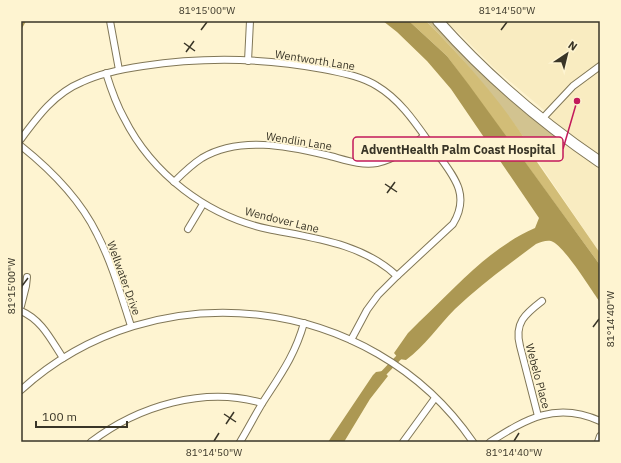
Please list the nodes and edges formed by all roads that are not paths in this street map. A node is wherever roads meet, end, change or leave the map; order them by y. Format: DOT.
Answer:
graph roads {
  1 [pos="110,21"];
  2 [pos="250,21"];
  3 [pos="438,21"];
  4 [pos="248,61"];
  5 [pos="600,66"];
  6 [pos="119,70"];
  7 [pos="106,73"];
  8 [pos="542,119"];
  9 [pos="424,136"];
  10 [pos="21,139"];
  11 [pos="21,146"];
  12 [pos="600,162"];
  13 [pos="174,182"];
  14 [pos="203,204"];
  15 [pos="188,229"];
  16 [pos="397,276"];
  17 [pos="27,277"];
  18 [pos="542,301"];
  19 [pos="21,306"];
  20 [pos="21,311"];
  21 [pos="304,323"];
  22 [pos="131,326"];
  23 [pos="351,340"];
  24 [pos="63,358"];
  25 [pos="21,390"];
  26 [pos="435,398"];
  27 [pos="262,403"];
  28 [pos="538,416"];
  29 [pos="600,421"];
  30 [pos="600,436"];
  31 [pos="91,442"];
  32 [pos="240,442"];
  33 [pos="403,442"];
  34 [pos="473,442"];
  35 [pos="490,442"];
  36 [pos="598,442"];
  1 -- 6 [label="street"];
  2 -- 4 [label="street"];
  3 -- 8 [label="main road"];
  4 -- 6 [label="street, Wentworth Lane"];
  4 -- 9 [label="street, Wentworth Lane"];
  5 -- 8 [label="street"];
  6 -- 7 [label="street, Wentworth Lane"];
  7 -- 10 [label="street, Wentworth Lane"];
  7 -- 13 [label="street, Wendover Lane"];
  8 -- 12 [label="main road"];
  9 -- 13 [label="street, Wendlin Lane"];
  9 -- 16 [label="street, Wentworth Lane"];
  11 -- 22 [label="street, Wellwater Drive"];
  13 -- 14 [label="street, Wendover Lane"];
  14 -- 15 [label="street"];
  14 -- 16 [label="street, Wendover Lane"];
  16 -- 23 [label="street, Wentworth Lane"];
  17 -- 19 [label="street"];
  18 -- 28 [label="street, Webelo Place"];
  20 -- 24 [label="street"];
  21 -- 22 [label="street"];
  21 -- 23 [label="street"];
  21 -- 27 [label="street"];
  22 -- 24 [label="street"];
  23 -- 26 [label="street"];
  24 -- 25 [label="street"];
  26 -- 33 [label="street"];
  26 -- 34 [label="street"];
  27 -- 31 [label="street"];
  27 -- 32 [label="street"];
  28 -- 29 [label="street"];
  28 -- 35 [label="street"];
  30 -- 36 [label="street"];
}
